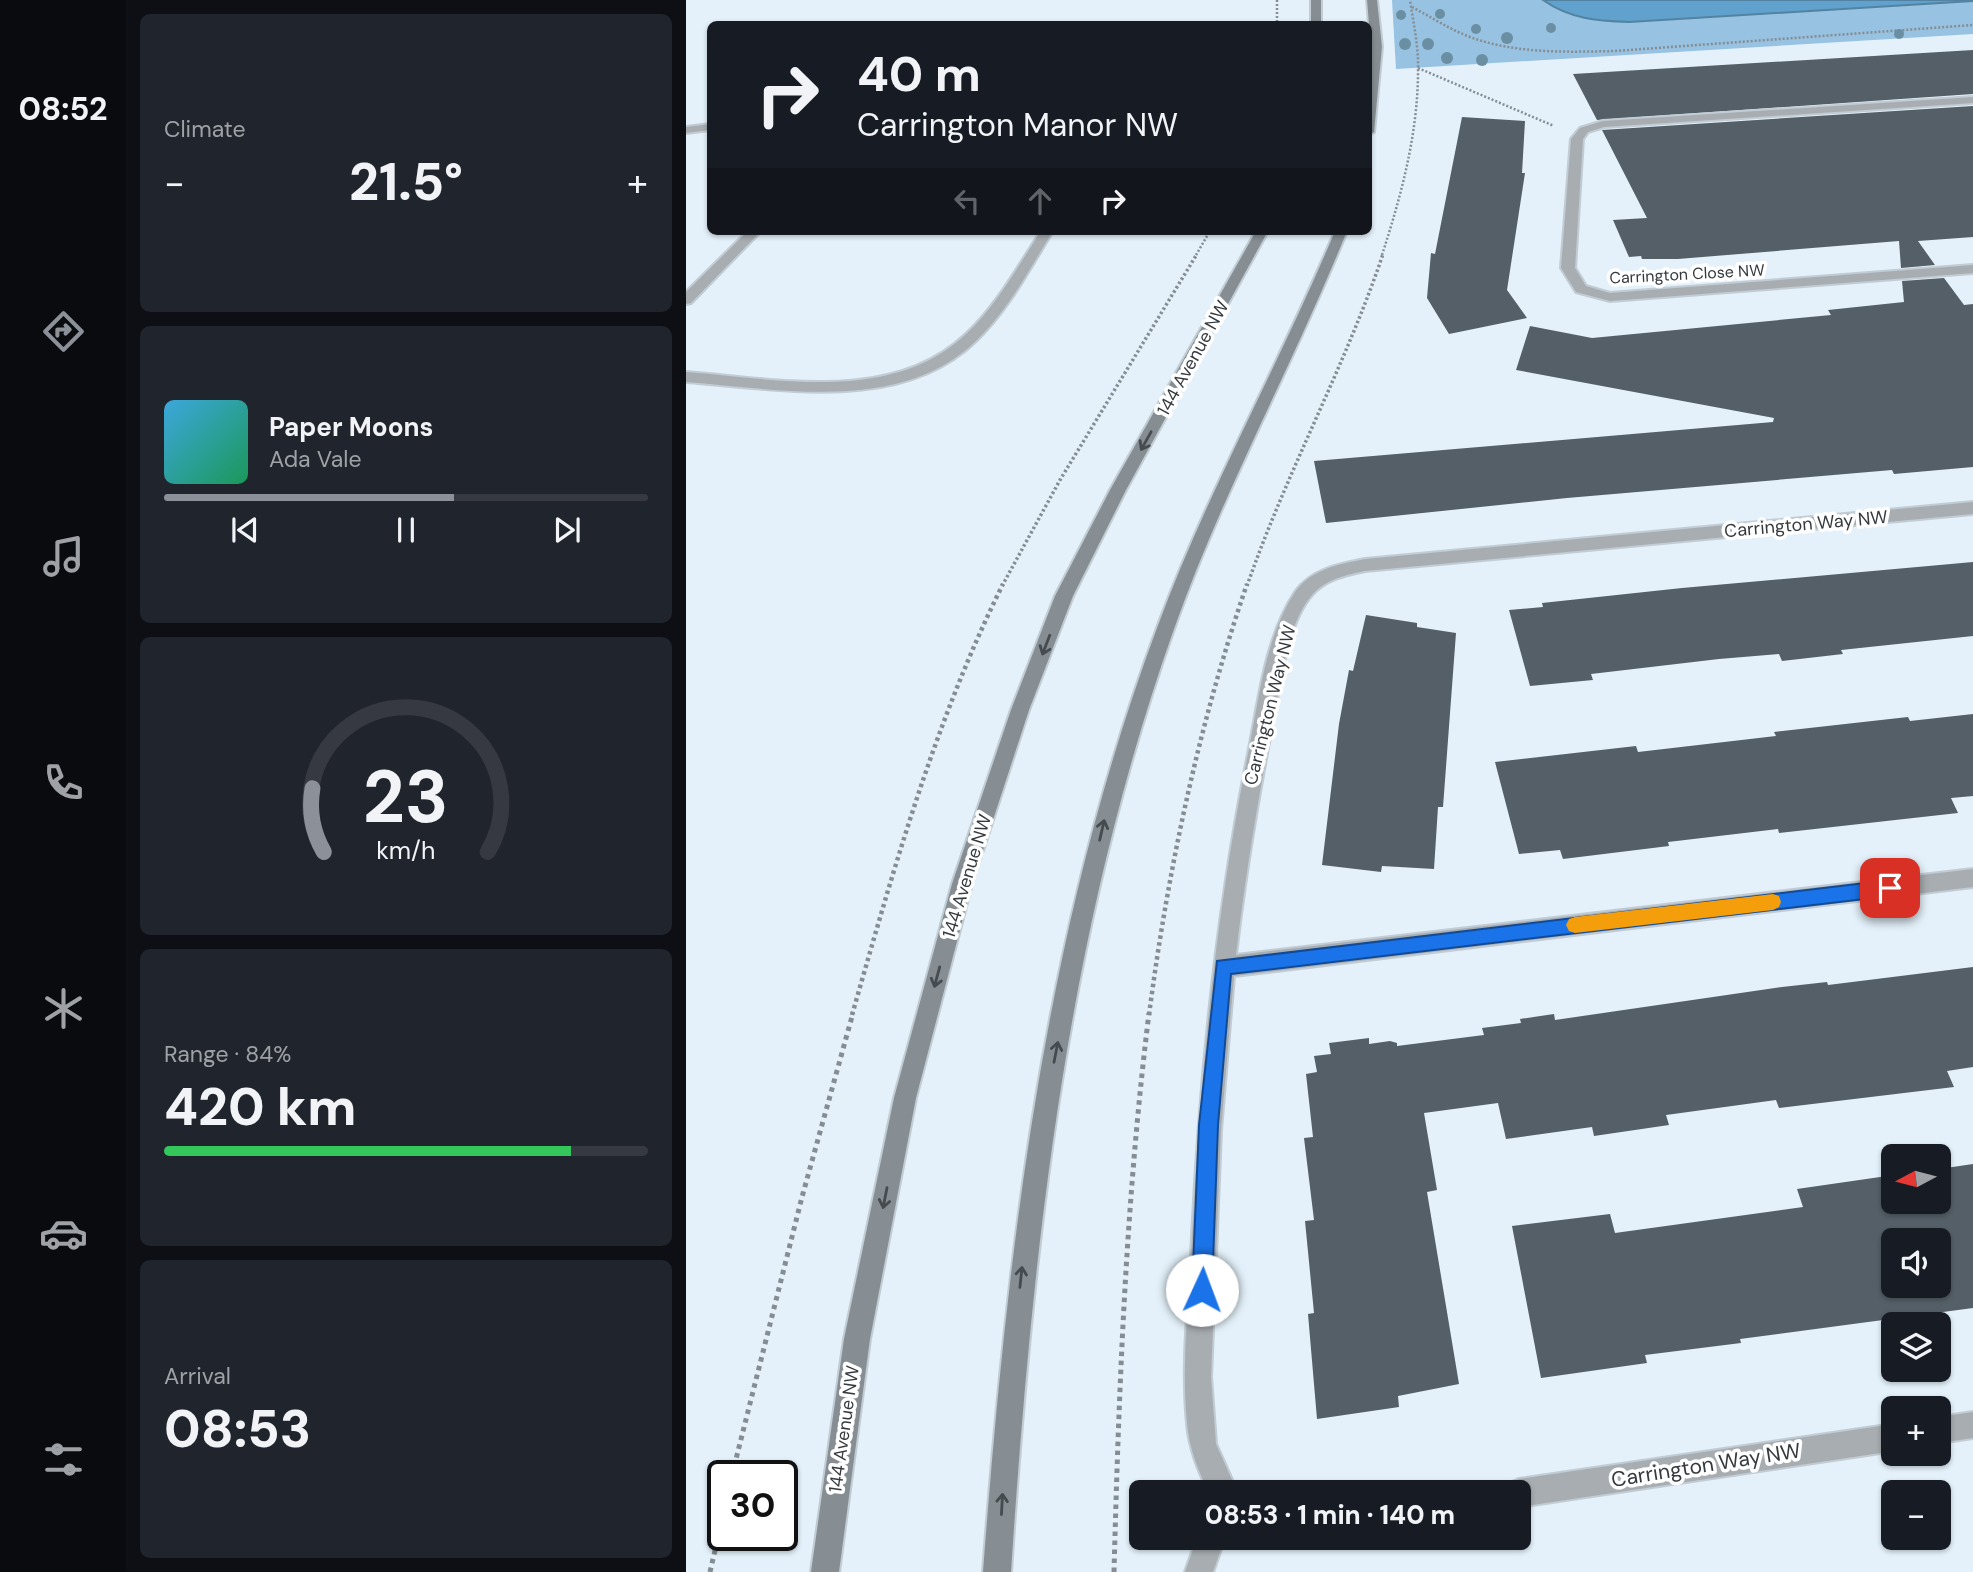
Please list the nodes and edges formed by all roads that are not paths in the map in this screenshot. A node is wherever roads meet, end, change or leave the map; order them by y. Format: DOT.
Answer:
graph roads {
  1 [pos="1315,0"];
  2 [pos="1372,0"];
  3 [pos="1316,21"];
  4 [pos="1372,100"];
  5 [pos="1973,100"];
  6 [pos="707,127"];
  7 [pos="686,130"];
  8 [pos="751,235"];
  9 [pos="1044,235"];
  10 [pos="1260,235"];
  11 [pos="1339,235"];
  12 [pos="1973,269"];
  13 [pos="686,300"];
  14 [pos="686,377"];
  15 [pos="1973,508"];
  16 [pos="1973,878"];
  17 [pos="1223,967"];
  18 [pos="1973,1424"];
  19 [pos="1951,1428"];
  20 [pos="1881,1439"];
  21 [pos="1218,1480"];
  22 [pos="1531,1491"];
  23 [pos="1207,1550"];
  24 [pos="825,1572"];
  25 [pos="997,1572"];
  26 [pos="1199,1572"];
  1 -- 3 [label="main road"];
  2 -- 4 [label="main road"];
  5 -- 12 [label="street, Carrington Close NW"];
  6 -- 7 [label="street"];
  8 -- 13 [label="street"];
  9 -- 14 [label="street"];
  10 -- 24 [label="main road, 144 Avenue NW, one-way"];
  25 -- 11 [label="main road, one-way"];
  15 -- 17 [label="street, Carrington Way NW"];
  16 -- 17 [label="street"];
  17 -- 21 [label="street, Carrington Way NW"];
  18 -- 19 [label="street"];
  20 -- 22 [label="street, Carrington Way NW"];
  23 -- 26 [label="street"];
}
